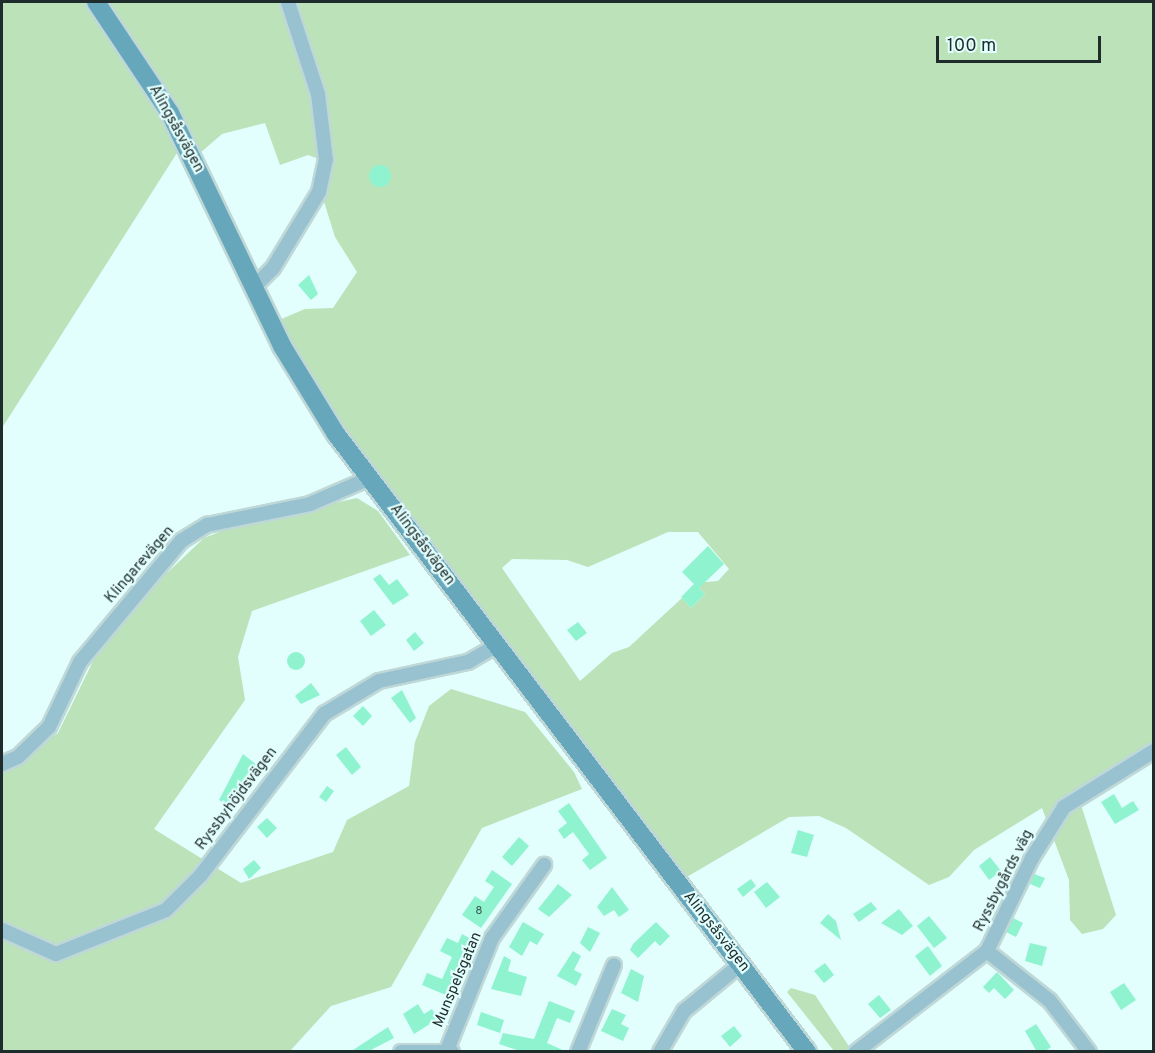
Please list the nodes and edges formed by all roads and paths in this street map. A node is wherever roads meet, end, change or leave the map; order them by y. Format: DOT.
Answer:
graph roads {
  1 [pos="96,2"];
  2 [pos="288,2"];
  3 [pos="255,286"];
  4 [pos="370,478"];
  5 [pos="498,645"];
  6 [pos="1154,751"];
  7 [pos="2,764"];
  8 [pos="544,865"];
  9 [pos="2,930"];
  10 [pos="987,951"];
  11 [pos="741,964"];
  12 [pos="614,965"];
  13 [pos="449,1051"];
  14 [pos="401,1052"];
  15 [pos="578,1052"];
  16 [pos="660,1052"];
  17 [pos="807,1052"];
  18 [pos="856,1052"];
  19 [pos="1089,1052"];
  1 -- 3 [label="main road, Alingsåsvägen"];
  2 -- 3 [label="street"];
  3 -- 4 [label="main road, Alingsåsvägen"];
  4 -- 5 [label="main road, Alingsåsvägen"];
  4 -- 7 [label="street, Klingarevägen"];
  5 -- 9 [label="street, Ryssbyhöjdsvägen"];
  5 -- 11 [label="main road, Alingsåsvägen"];
  6 -- 10 [label="street, Ryssbygårds väg"];
  8 -- 13 [label="street, Munspelsgatan"];
  10 -- 18 [label="street, Ryssbygårds väg"];
  10 -- 19 [label="street"];
  11 -- 16 [label="street"];
  11 -- 17 [label="main road, Alingsåsvägen"];
  12 -- 15 [label="street"];
  13 -- 14 [label="street"];
}
